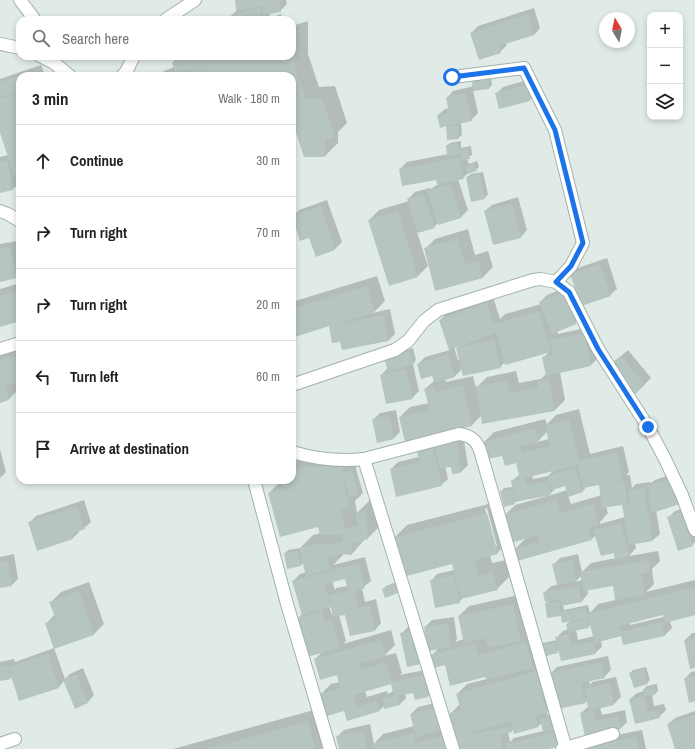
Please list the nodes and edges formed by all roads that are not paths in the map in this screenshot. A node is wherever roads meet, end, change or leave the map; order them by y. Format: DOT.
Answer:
graph roads {
  1 [pos="20,0"];
  2 [pos="195,0"];
  3 [pos="32,16"];
  4 [pos="171,16"];
  5 [pos="0,44"];
  6 [pos="16,47"];
  7 [pos="53,60"];
  8 [pos="132,60"];
  9 [pos="66,72"];
  10 [pos="126,72"];
  11 [pos="452,77"];
  12 [pos="0,211"];
  13 [pos="16,219"];
  14 [pos="556,282"];
  15 [pos="16,344"];
  16 [pos="0,349"];
  17 [pos="296,384"];
  18 [pos="296,453"];
  19 [pos="364,459"];
  20 [pos="255,484"];
  21 [pos="695,530"];
  22 [pos="614,734"];
  23 [pos="15,739"];
  24 [pos="0,744"];
  25 [pos="330,749"];
  26 [pos="453,749"];
  27 [pos="564,749"];
  1 -- 3 [label="street"];
  2 -- 4 [label="street"];
  5 -- 6 [label="street"];
  7 -- 9 [label="street"];
  8 -- 10 [label="street"];
  11 -- 14 [label="street"];
  12 -- 13 [label="street"];
  14 -- 17 [label="street"];
  14 -- 21 [label="street"];
  15 -- 16 [label="street"];
  18 -- 19 [label="street"];
  19 -- 26 [label="street"];
  19 -- 27 [label="street"];
  20 -- 25 [label="street"];
  22 -- 27 [label="street"];
  23 -- 24 [label="street"];
}
